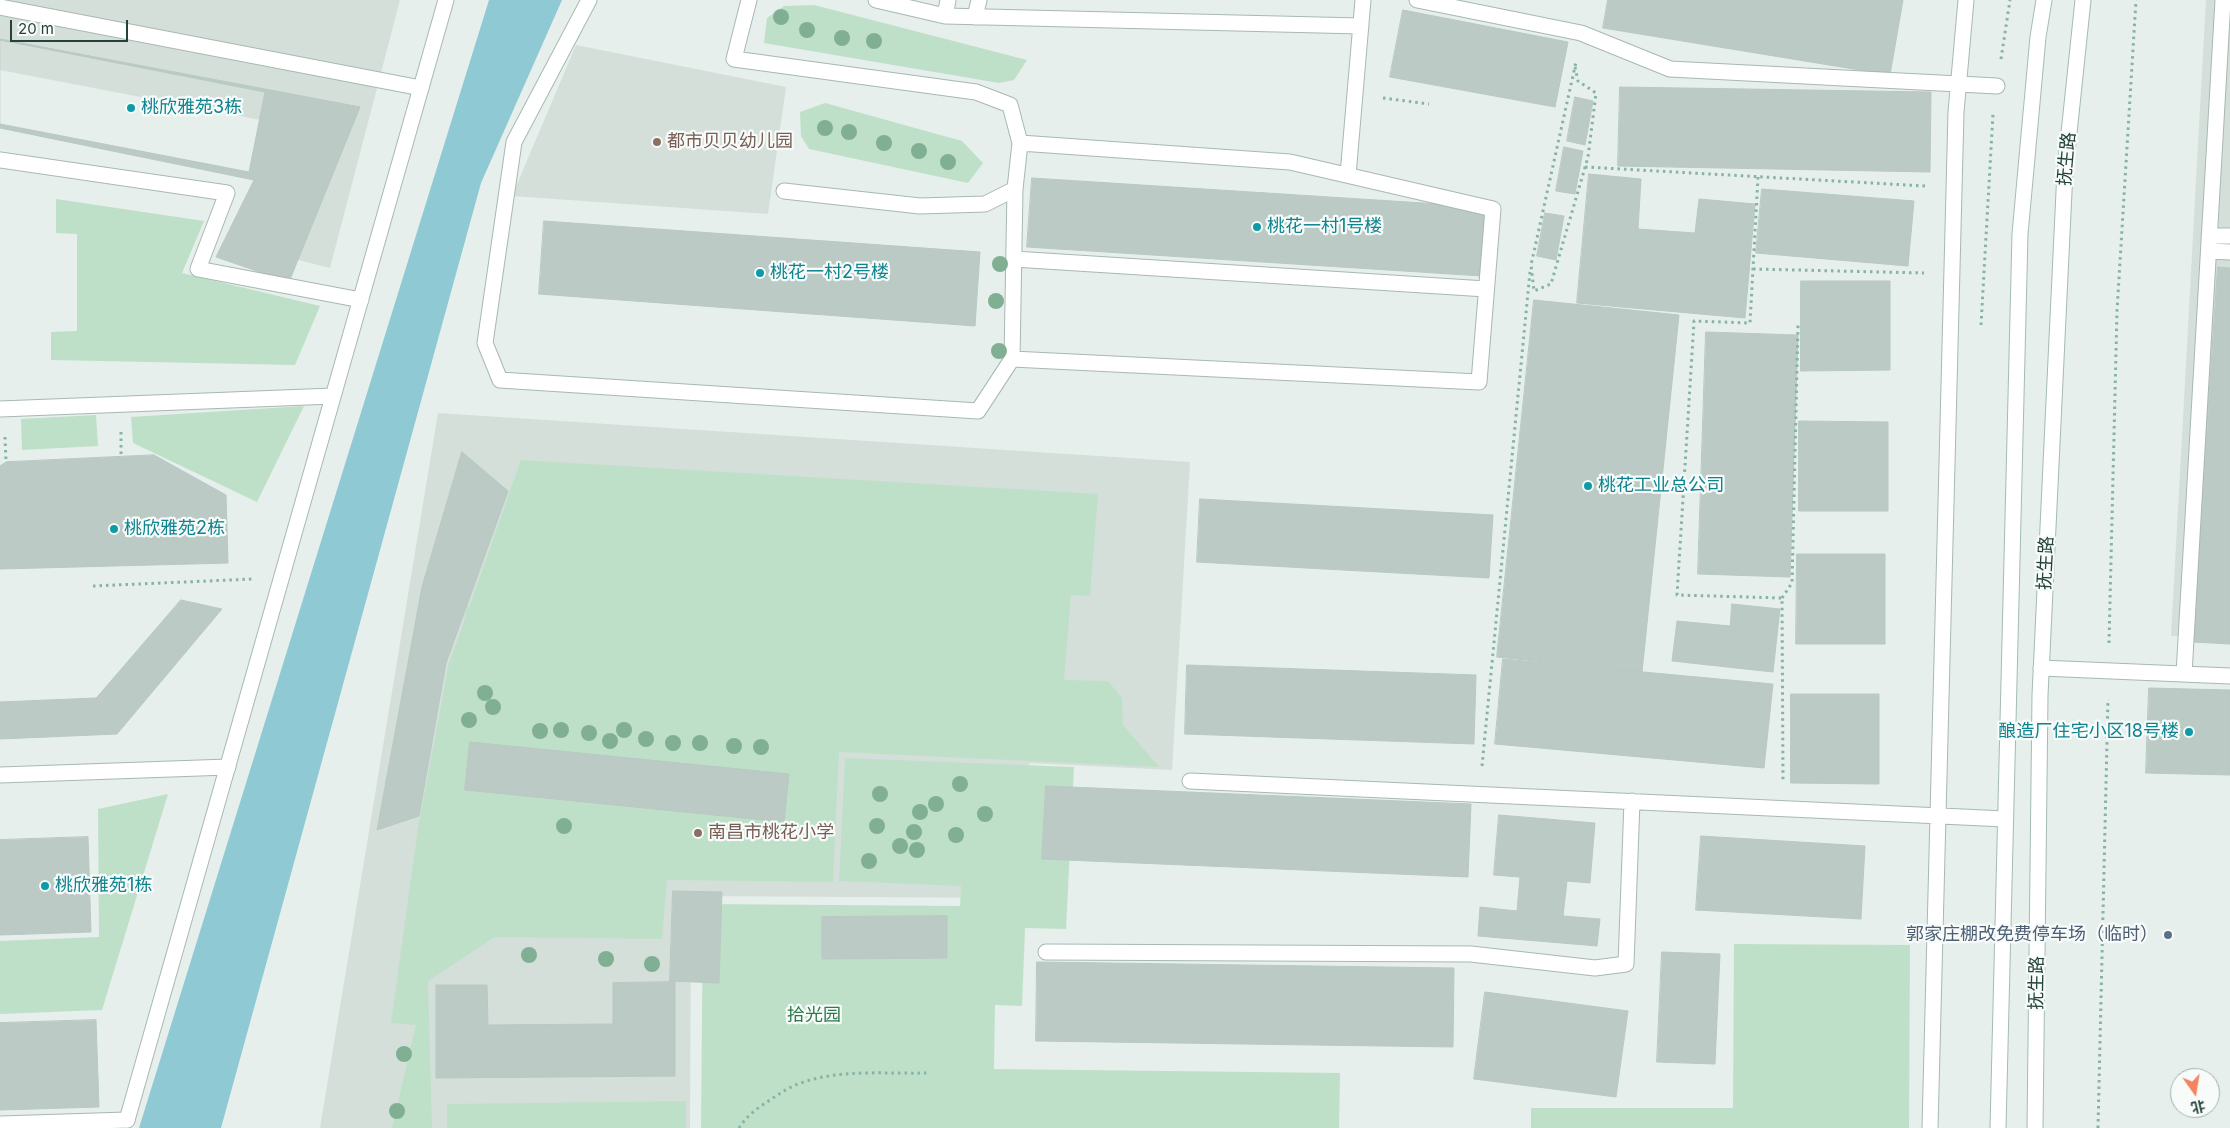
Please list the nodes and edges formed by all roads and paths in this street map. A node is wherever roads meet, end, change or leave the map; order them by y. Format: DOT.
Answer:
graph roads {
  1 [pos="446,0"];
  2 [pos="589,0"];
  3 [pos="749,0"];
  4 [pos="876,0"];
  5 [pos="948,0"];
  6 [pos="979,0"];
  7 [pos="1363,0"];
  8 [pos="1417,0"];
  9 [pos="1966,0"];
  10 [pos="2010,0"];
  11 [pos="2044,0"];
  12 [pos="2083,0"];
  13 [pos="2136,0"];
  14 [pos="2223,0"];
  15 [pos="0,7"];
  16 [pos="945,16"];
  17 [pos="975,17"];
  18 [pos="1361,26"];
  19 [pos="1958,84"];
  20 [pos="1997,86"];
  21 [pos="421,88"];
  22 [pos="1379,98"];
  23 [pos="1429,104"];
  24 [pos="1020,143"];
  25 [pos="0,160"];
  26 [pos="1585,167"];
  27 [pos="1348,175"];
  28 [pos="1758,177"];
  29 [pos="1954,188"];
  30 [pos="1015,189"];
  31 [pos="1988,190"];
  32 [pos="784,191"];
  33 [pos="2209,236"];
  34 [pos="2230,236"];
  35 [pos="2209,251"];
  36 [pos="2230,252"];
  37 [pos="1014,259"];
  38 [pos="1531,265"];
  39 [pos="1754,269"];
  40 [pos="1951,273"];
  41 [pos="1984,274"];
  42 [pos="1486,289"];
  43 [pos="360,300"];
  44 [pos="1798,324"];
  45 [pos="1981,331"];
  46 [pos="1012,359"];
  47 [pos="333,396"];
  48 [pos="0,409"];
  49 [pos="282,578"];
  50 [pos="94,586"];
  51 [pos="1782,598"];
  52 [pos="2041,668"];
  53 [pos="2108,670"];
  54 [pos="2184,674"];
  55 [pos="2230,676"];
  56 [pos="228,767"];
  57 [pos="0,775"];
  58 [pos="1190,780"];
  59 [pos="1479,794"];
  60 [pos="1632,801"];
  61 [pos="1783,809"];
  62 [pos="1938,816"];
  63 [pos="2006,819"];
  64 [pos="1046,952"];
  65 [pos="928,1073"];
  66 [pos="0,1124"];
  67 [pos="739,1128"];
  68 [pos="1930,1128"];
  69 [pos="1998,1128"];
  70 [pos="2035,1128"];
  71 [pos="2098,1128"];
  1 -- 21 [label="main road"];
  2 -- 46 [label="main road"];
  3 -- 24 [label="main road"];
  4 -- 16 [label="main road"];
  5 -- 16 [label="main road"];
  6 -- 17 [label="main road"];
  7 -- 18 [label="main road"];
  8 -- 19 [label="main road"];
  9 -- 19 [label="main road"];
  10 -- 20 [label="path"];
  11 -- 63 [label="main road, 抚生路"];
  12 -- 52 [label="main road, 抚生路"];
  13 -- 53 [label="path"];
  14 -- 33 [label="main road"];
  15 -- 21 [label="main road"];
  16 -- 17 [label="main road"];
  17 -- 18 [label="main road"];
  18 -- 27 [label="main road"];
  19 -- 20 [label="main road"];
  19 -- 29 [label="main road"];
  20 -- 31 [label="path"];
  21 -- 43 [label="main road"];
  22 -- 23 [label="path"];
  24 -- 27 [label="main road"];
  24 -- 30 [label="main road"];
  25 -- 43 [label="main road"];
  26 -- 28 [label="path"];
  26 -- 38 [label="path"];
  26 -- 38 [label="path"];
  27 -- 42 [label="main road"];
  28 -- 29 [label="path"];
  28 -- 39 [label="path"];
  29 -- 31 [label="path"];
  29 -- 40 [label="main road"];
  30 -- 32 [label="main road"];
  30 -- 37 [label="main road"];
  31 -- 41 [label="path"];
  33 -- 34 [label="main road"];
  33 -- 35 [label="main road"];
  35 -- 36 [label="main road"];
  35 -- 54 [label="main road"];
  37 -- 42 [label="main road"];
  37 -- 46 [label="main road"];
  38 -- 59 [label="path"];
  39 -- 40 [label="path"];
  39 -- 51 [label="path"];
  40 -- 41 [label="path"];
  40 -- 62 [label="main road"];
  41 -- 45 [label="path"];
  42 -- 46 [label="main road"];
  43 -- 47 [label="main road"];
  44 -- 51 [label="path"];
  47 -- 48 [label="main road"];
  47 -- 49 [label="main road"];
  49 -- 50 [label="path"];
  49 -- 56 [label="main road"];
  51 -- 61 [label="path"];
  52 -- 53 [label="main road"];
  52 -- 70 [label="main road, 抚生路"];
  53 -- 54 [label="main road"];
  53 -- 71 [label="path"];
  54 -- 55 [label="main road"];
  56 -- 57 [label="main road"];
  56 -- 66 [label="main road"];
  58 -- 59 [label="main road"];
  59 -- 60 [label="main road"];
  60 -- 61 [label="main road"];
  60 -- 64 [label="main road"];
  61 -- 62 [label="main road"];
  62 -- 63 [label="main road"];
  62 -- 68 [label="main road"];
  63 -- 69 [label="main road, 抚生路"];
  65 -- 67 [label="path"];
}
